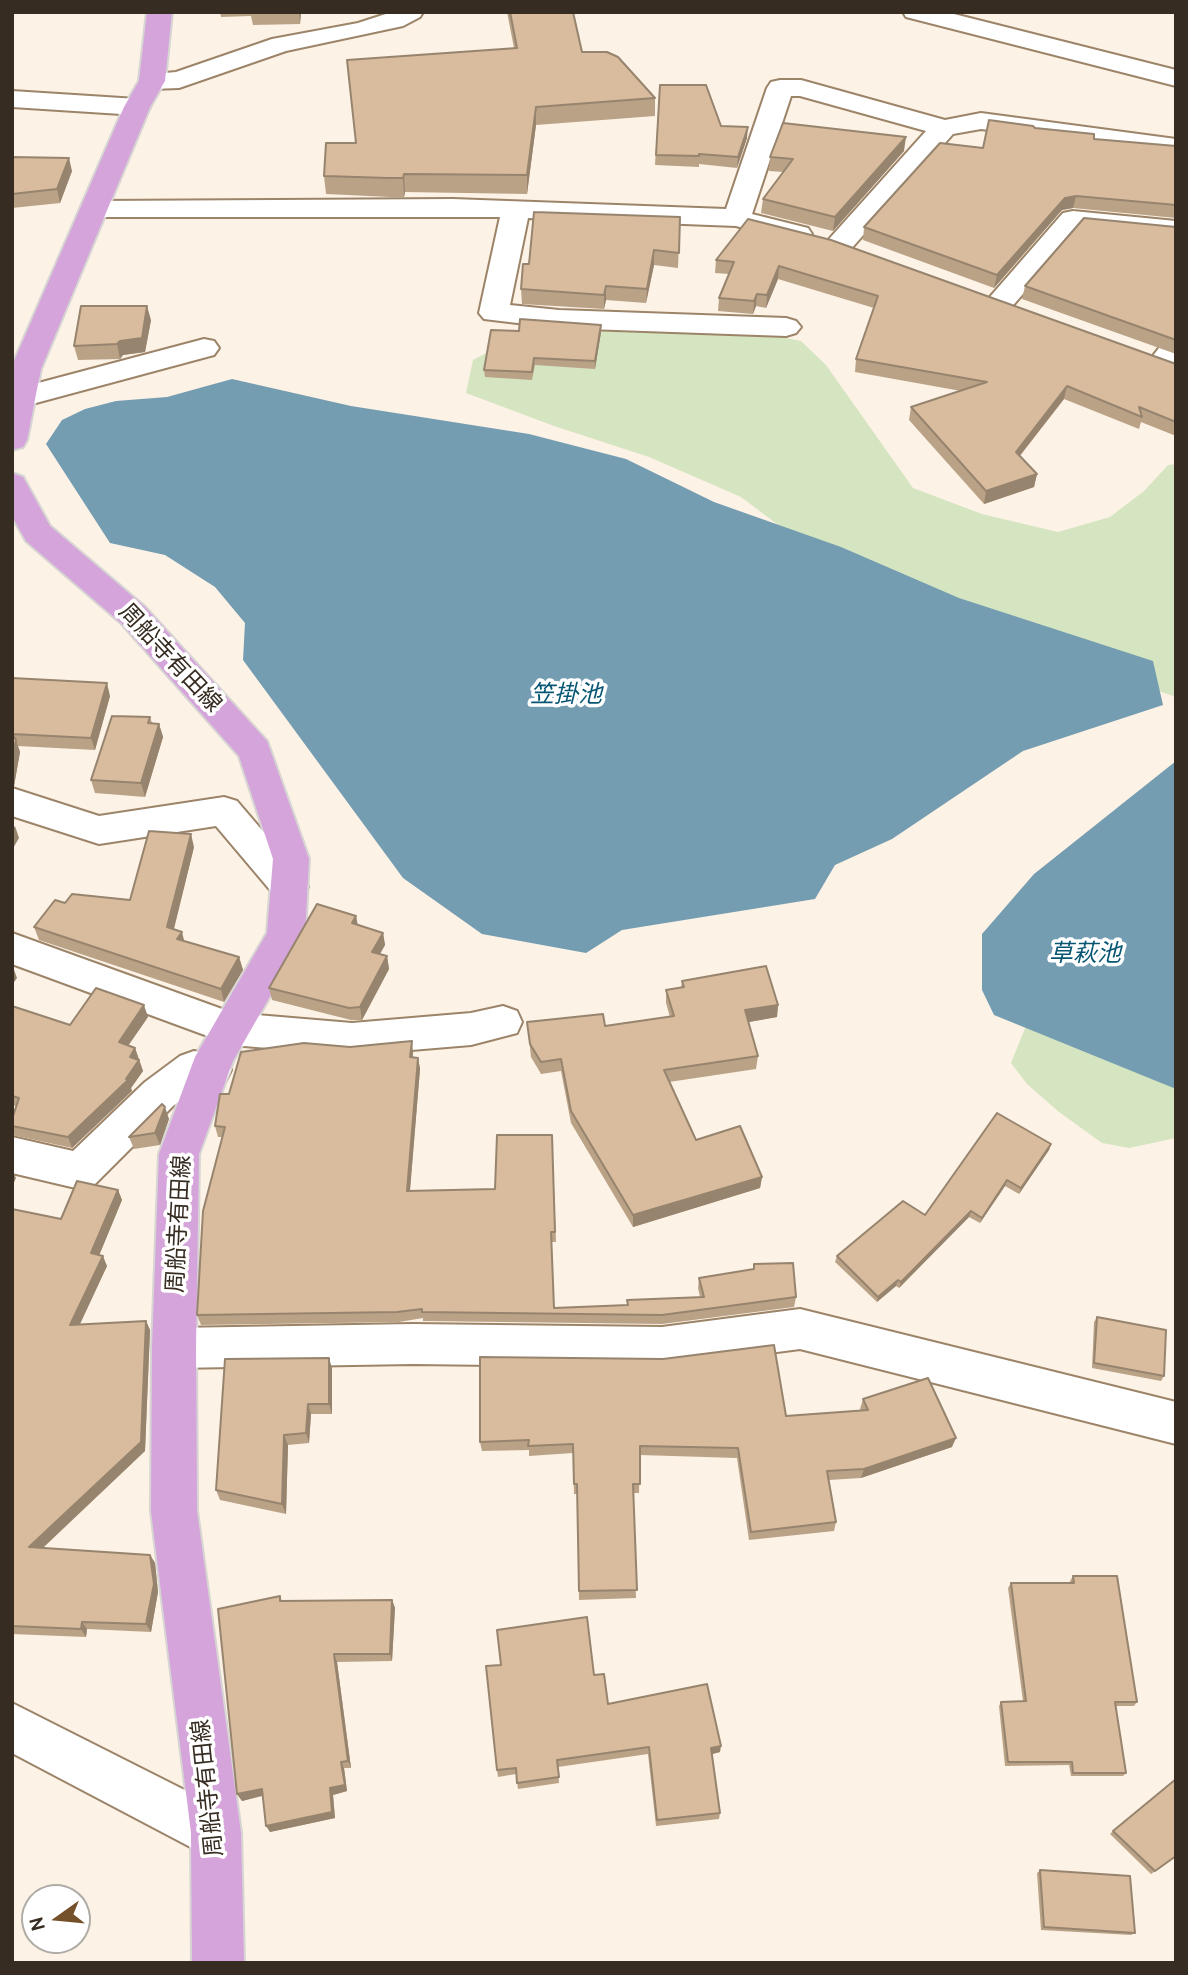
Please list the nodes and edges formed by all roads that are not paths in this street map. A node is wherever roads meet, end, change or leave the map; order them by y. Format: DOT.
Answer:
graph roads {
  1 [pos="160,12"];
  2 [pos="411,12"];
  3 [pos="915,12"];
  4 [pos="1176,78"];
  5 [pos="152,81"];
  6 [pos="12,99"];
  7 [pos="137,107"];
  8 [pos="944,128"];
  9 [pos="1176,147"];
  10 [pos="96,209"];
  11 [pos="516,209"];
  12 [pos="737,218"];
  13 [pos="1176,229"];
  14 [pos="1001,304"];
  15 [pos="786,327"];
  16 [pos="204,348"];
  17 [pos="20,377"];
  18 [pos="12,440"];
  19 [pos="12,484"];
  20 [pos="12,802"];
  21 [pos="289,887"];
  22 [pos="12,948"];
  23 [pos="503,1023"];
  24 [pos="232,1028"];
  25 [pos="211,1070"];
  26 [pos="12,1155"];
  27 [pos="174,1349"];
  28 [pos="1176,1423"];
  29 [pos="12,1727"];
  30 [pos="216,1833"];
  31 [pos="218,1963"];
  1 -- 5 [label="main road"];
  2 -- 5 [label="street"];
  3 -- 4 [label="street"];
  5 -- 7 [label="main road"];
  6 -- 7 [label="street"];
  7 -- 10 [label="main road"];
  8 -- 9 [label="street"];
  8 -- 12 [label="street"];
  8 -- 12 [label="street"];
  10 -- 11 [label="street"];
  10 -- 17 [label="main road"];
  11 -- 12 [label="street"];
  11 -- 15 [label="street"];
  13 -- 14 [label="street"];
  16 -- 17 [label="street"];
  17 -- 18 [label="main road"];
  19 -- 21 [label="main road, 周船寺有田線"];
  20 -- 21 [label="street"];
  21 -- 24 [label="main road, 周船寺有田線"];
  22 -- 24 [label="street"];
  23 -- 24 [label="street"];
  24 -- 25 [label="main road, 周船寺有田線"];
  25 -- 26 [label="street"];
  25 -- 27 [label="main road, 周船寺有田線"];
  27 -- 28 [label="street"];
  27 -- 30 [label="main road, 周船寺有田線"];
  29 -- 30 [label="street"];
  30 -- 31 [label="main road, 周船寺有田線"];
}
